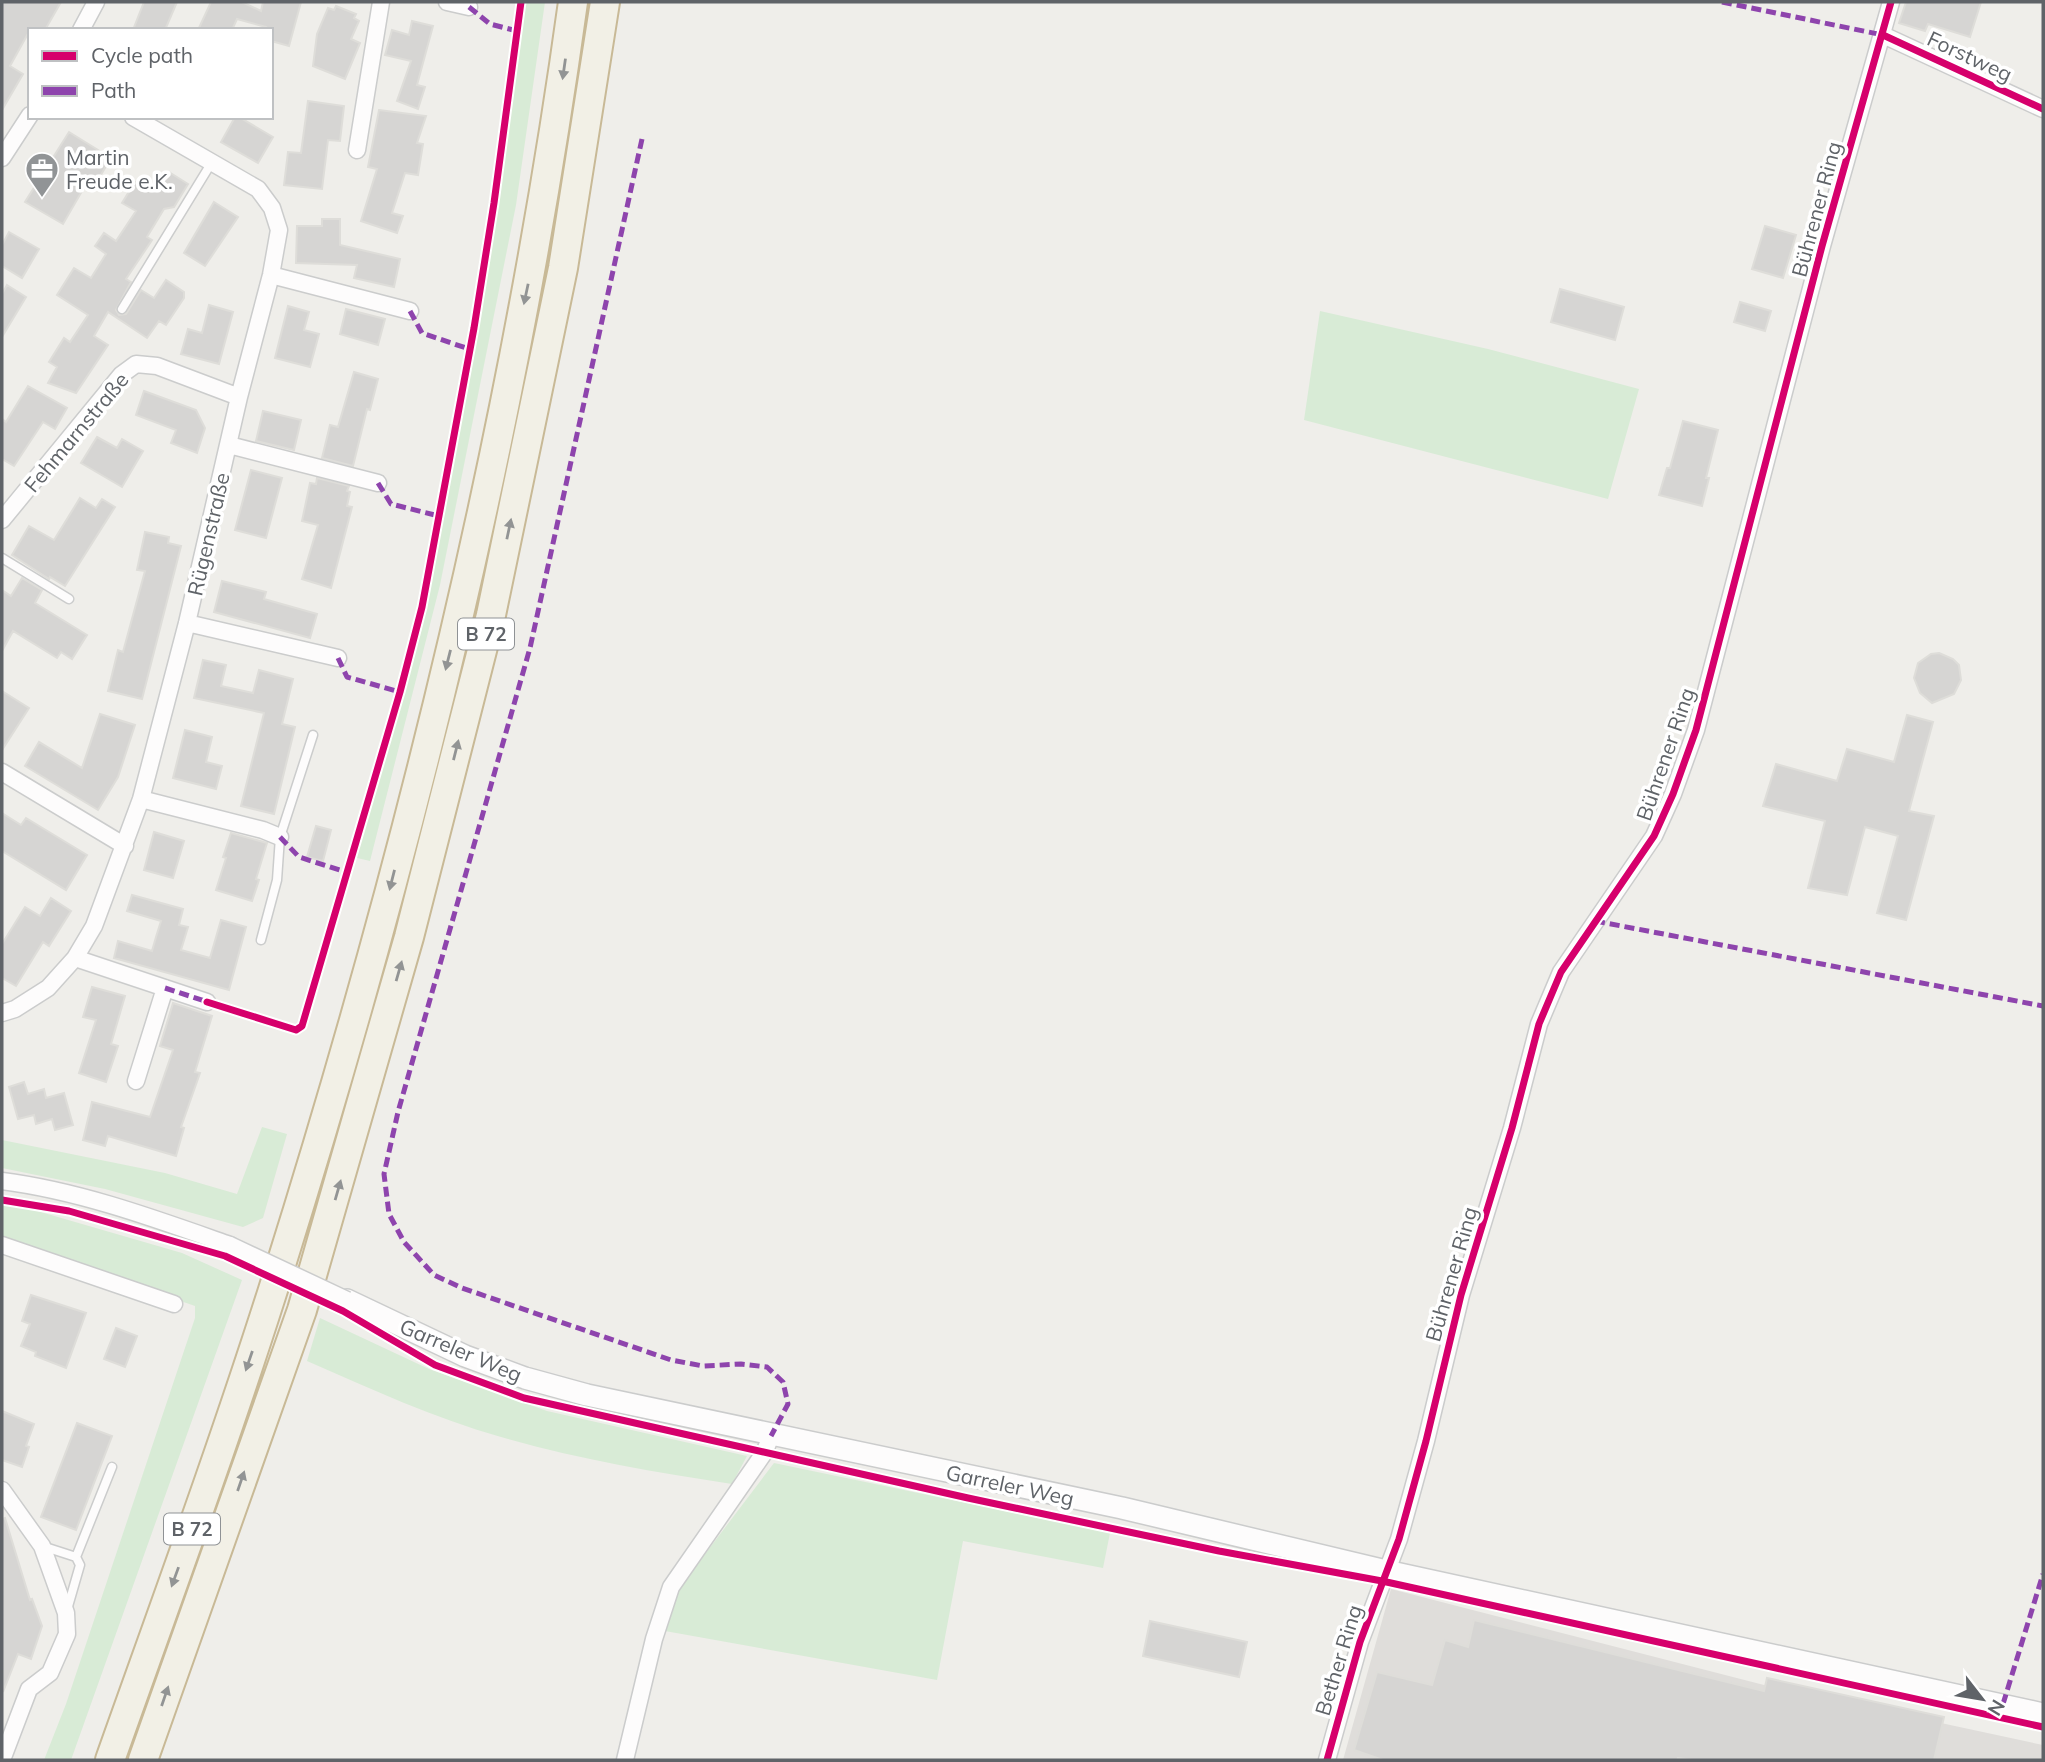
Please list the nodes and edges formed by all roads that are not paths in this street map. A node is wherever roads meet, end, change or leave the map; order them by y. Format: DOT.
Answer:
graph roads {
  1 [pos="96,2"];
  2 [pos="381,2"];
  3 [pos="447,2"];
  4 [pos="573,2"];
  5 [pos="605,2"];
  6 [pos="1891,2"];
  7 [pos="469,7"];
  8 [pos="82,28"];
  9 [pos="1882,35"];
  10 [pos="2043,109"];
  11 [pos="28,118"];
  12 [pos="137,119"];
  13 [pos="357,150"];
  14 [pos="2,158"];
  15 [pos="212,162"];
  16 [pos="271,275"];
  17 [pos="122,309"];
  18 [pos="410,311"];
  19 [pos="239,397"];
  20 [pos="229,445"];
  21 [pos="378,483"];
  22 [pos="2,520"];
  23 [pos="2,558"];
  24 [pos="69,598"];
  25 [pos="187,623"];
  26 [pos="338,658"];
  27 [pos="313,736"];
  28 [pos="2,772"];
  29 [pos="141,799"];
  30 [pos="281,838"];
  31 [pos="125,846"];
  32 [pos="261,940"];
  33 [pos="75,958"];
  34 [pos="165,988"];
  35 [pos="208,1002"];
  36 [pos="2,1013"];
  37 [pos="136,1081"];
  38 [pos="2,1181"];
  39 [pos="2,1245"];
  40 [pos="347,1300"];
  41 [pos="174,1304"];
  42 [pos="771,1436"];
  43 [pos="112,1466"];
  44 [pos="2,1490"];
  45 [pos="42,1546"];
  46 [pos="76,1557"];
  47 [pos="1386,1571"];
  48 [pos="66,1613"];
  49 [pos="2043,1714"];
  50 [pos="2,1760"];
  51 [pos="110,1760"];
  52 [pos="143,1760"];
  53 [pos="625,1760"];
  54 [pos="1327,1760"];
  1 -- 8 [label="street"];
  2 -- 13 [label="street"];
  3 -- 7 [label="street"];
  4 -- 51 [label="highway, B 72, one-way"];
  52 -- 5 [label="highway, B 72, one-way"];
  6 -- 9 [label="street, Bührener Ring"];
  9 -- 10 [label="street, Forstweg"];
  9 -- 47 [label="street, Bührener Ring"];
  11 -- 14 [label="street"];
  12 -- 15 [label="street, Rügenstraße"];
  15 -- 16 [label="street, Rügenstraße"];
  15 -- 17 [label="lane"];
  16 -- 18 [label="street"];
  16 -- 19 [label="street, Rügenstraße"];
  19 -- 20 [label="street, Rügenstraße"];
  19 -- 22 [label="street, Fehmarnstraße"];
  20 -- 21 [label="street, Rügenstraße"];
  20 -- 25 [label="street, Rügenstraße"];
  23 -- 24 [label="lane"];
  25 -- 26 [label="street, Rügenstraße"];
  25 -- 29 [label="street, Rügenstraße"];
  27 -- 30 [label="lane"];
  28 -- 31 [label="street"];
  29 -- 30 [label="street"];
  29 -- 31 [label="street, Rügenstraße"];
  30 -- 32 [label="lane"];
  31 -- 33 [label="street, Rügenstraße"];
  33 -- 34 [label="street"];
  33 -- 36 [label="street, Rügenstraße"];
  34 -- 35 [label="street"];
  34 -- 37 [label="street"];
  38 -- 40 [label="street, Garreler Weg, bridge"];
  39 -- 41 [label="street"];
  40 -- 42 [label="street, Garreler Weg"];
  42 -- 47 [label="street, Garreler Weg"];
  42 -- 53 [label="street"];
  43 -- 46 [label="lane"];
  44 -- 45 [label="street"];
  45 -- 46 [label="lane"];
  45 -- 48 [label="street"];
  46 -- 48 [label="lane"];
  47 -- 49 [label="street, Garreler Weg"];
  47 -- 54 [label="street, Bether Ring"];
  48 -- 50 [label="street"];
}
